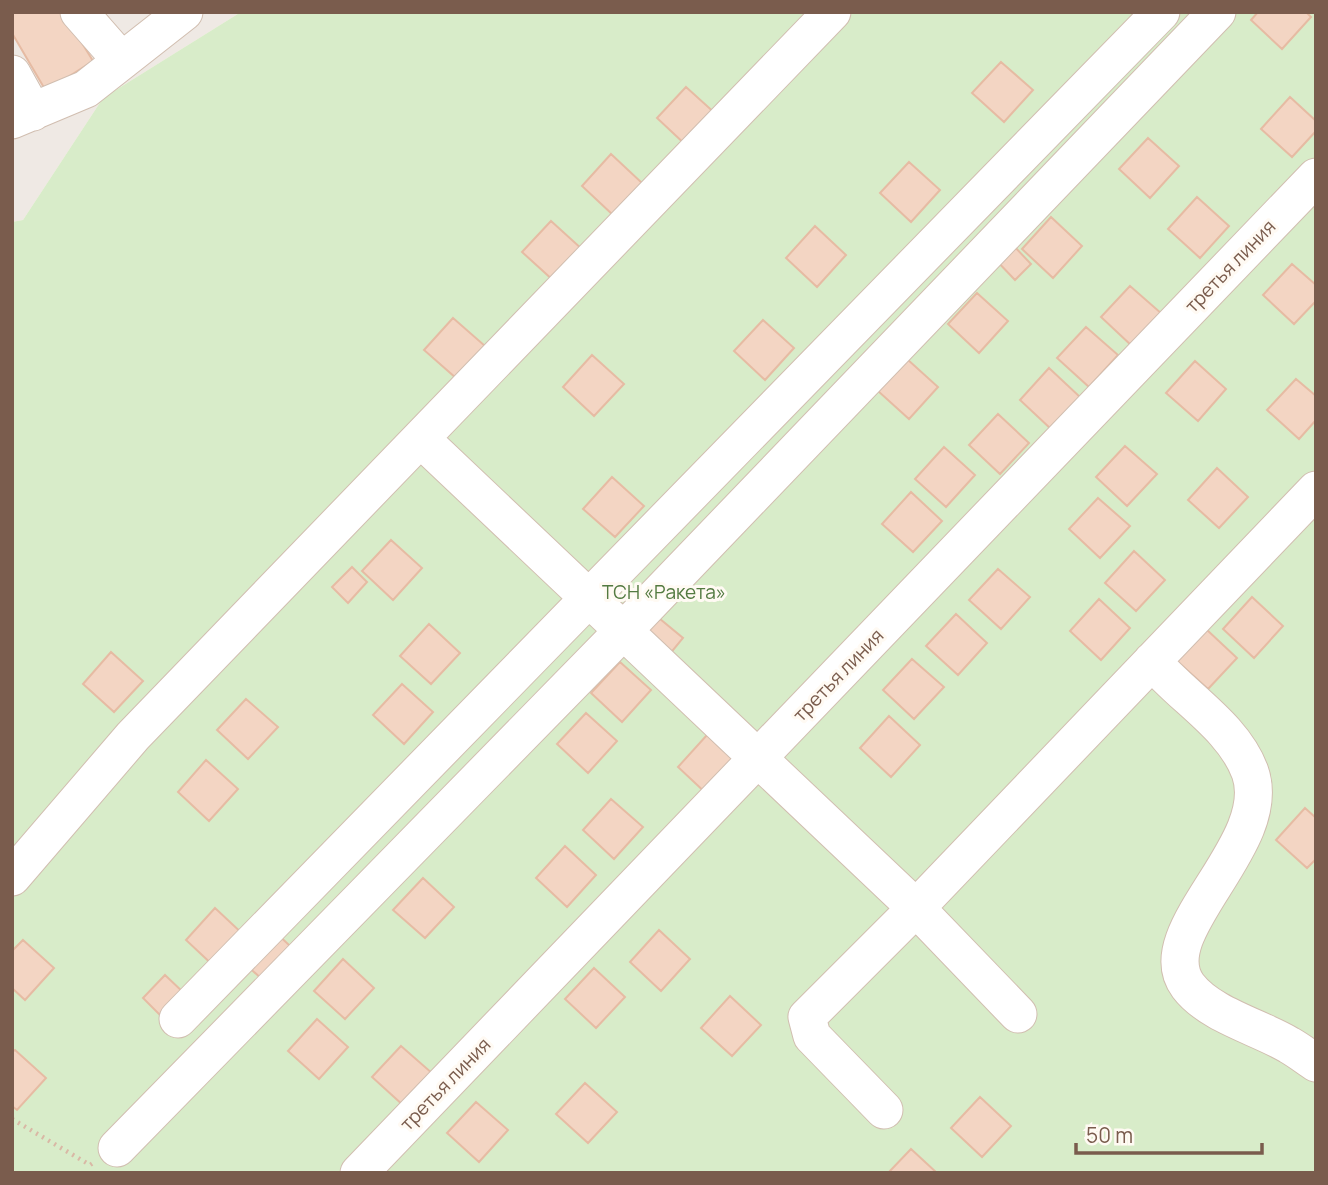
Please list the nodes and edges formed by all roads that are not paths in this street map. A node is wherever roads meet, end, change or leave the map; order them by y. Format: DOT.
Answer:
graph roads {
  1 [pos="79,12"];
  2 [pos="184,12"];
  3 [pos="832,12"];
  4 [pos="1161,12"];
  5 [pos="1217,12"];
  6 [pos="121,60"];
  7 [pos="12,74"];
  8 [pos="22,116"];
  9 [pos="1316,177"];
  10 [pos="421,439"];
  11 [pos="1316,490"];
  12 [pos="590,598"];
  13 [pos="624,630"];
  14 [pos="1152,662"];
  15 [pos="758,758"];
  16 [pos="12,877"];
  17 [pos="916,908"];
  18 [pos="1018,1014"];
  19 [pos="178,1019"];
  20 [pos="1316,1063"];
  21 [pos="884,1110"];
  22 [pos="117,1148"];
  23 [pos="359,1173"];
  1 -- 6 [label="lane"];
  2 -- 6 [label="lane"];
  3 -- 10 [label="lane"];
  4 -- 12 [label="lane"];
  5 -- 13 [label="lane"];
  6 -- 8 [label="lane"];
  7 -- 8 [label="lane"];
  9 -- 15 [label="lane, третья линия"];
  10 -- 12 [label="lane"];
  10 -- 16 [label="lane"];
  11 -- 14 [label="lane"];
  12 -- 13 [label="lane"];
  12 -- 19 [label="lane"];
  13 -- 15 [label="lane"];
  13 -- 22 [label="lane"];
  14 -- 17 [label="lane"];
  14 -- 20 [label="lane"];
  15 -- 17 [label="lane"];
  15 -- 23 [label="lane, третья линия"];
  17 -- 18 [label="lane"];
  17 -- 21 [label="lane"];
}
